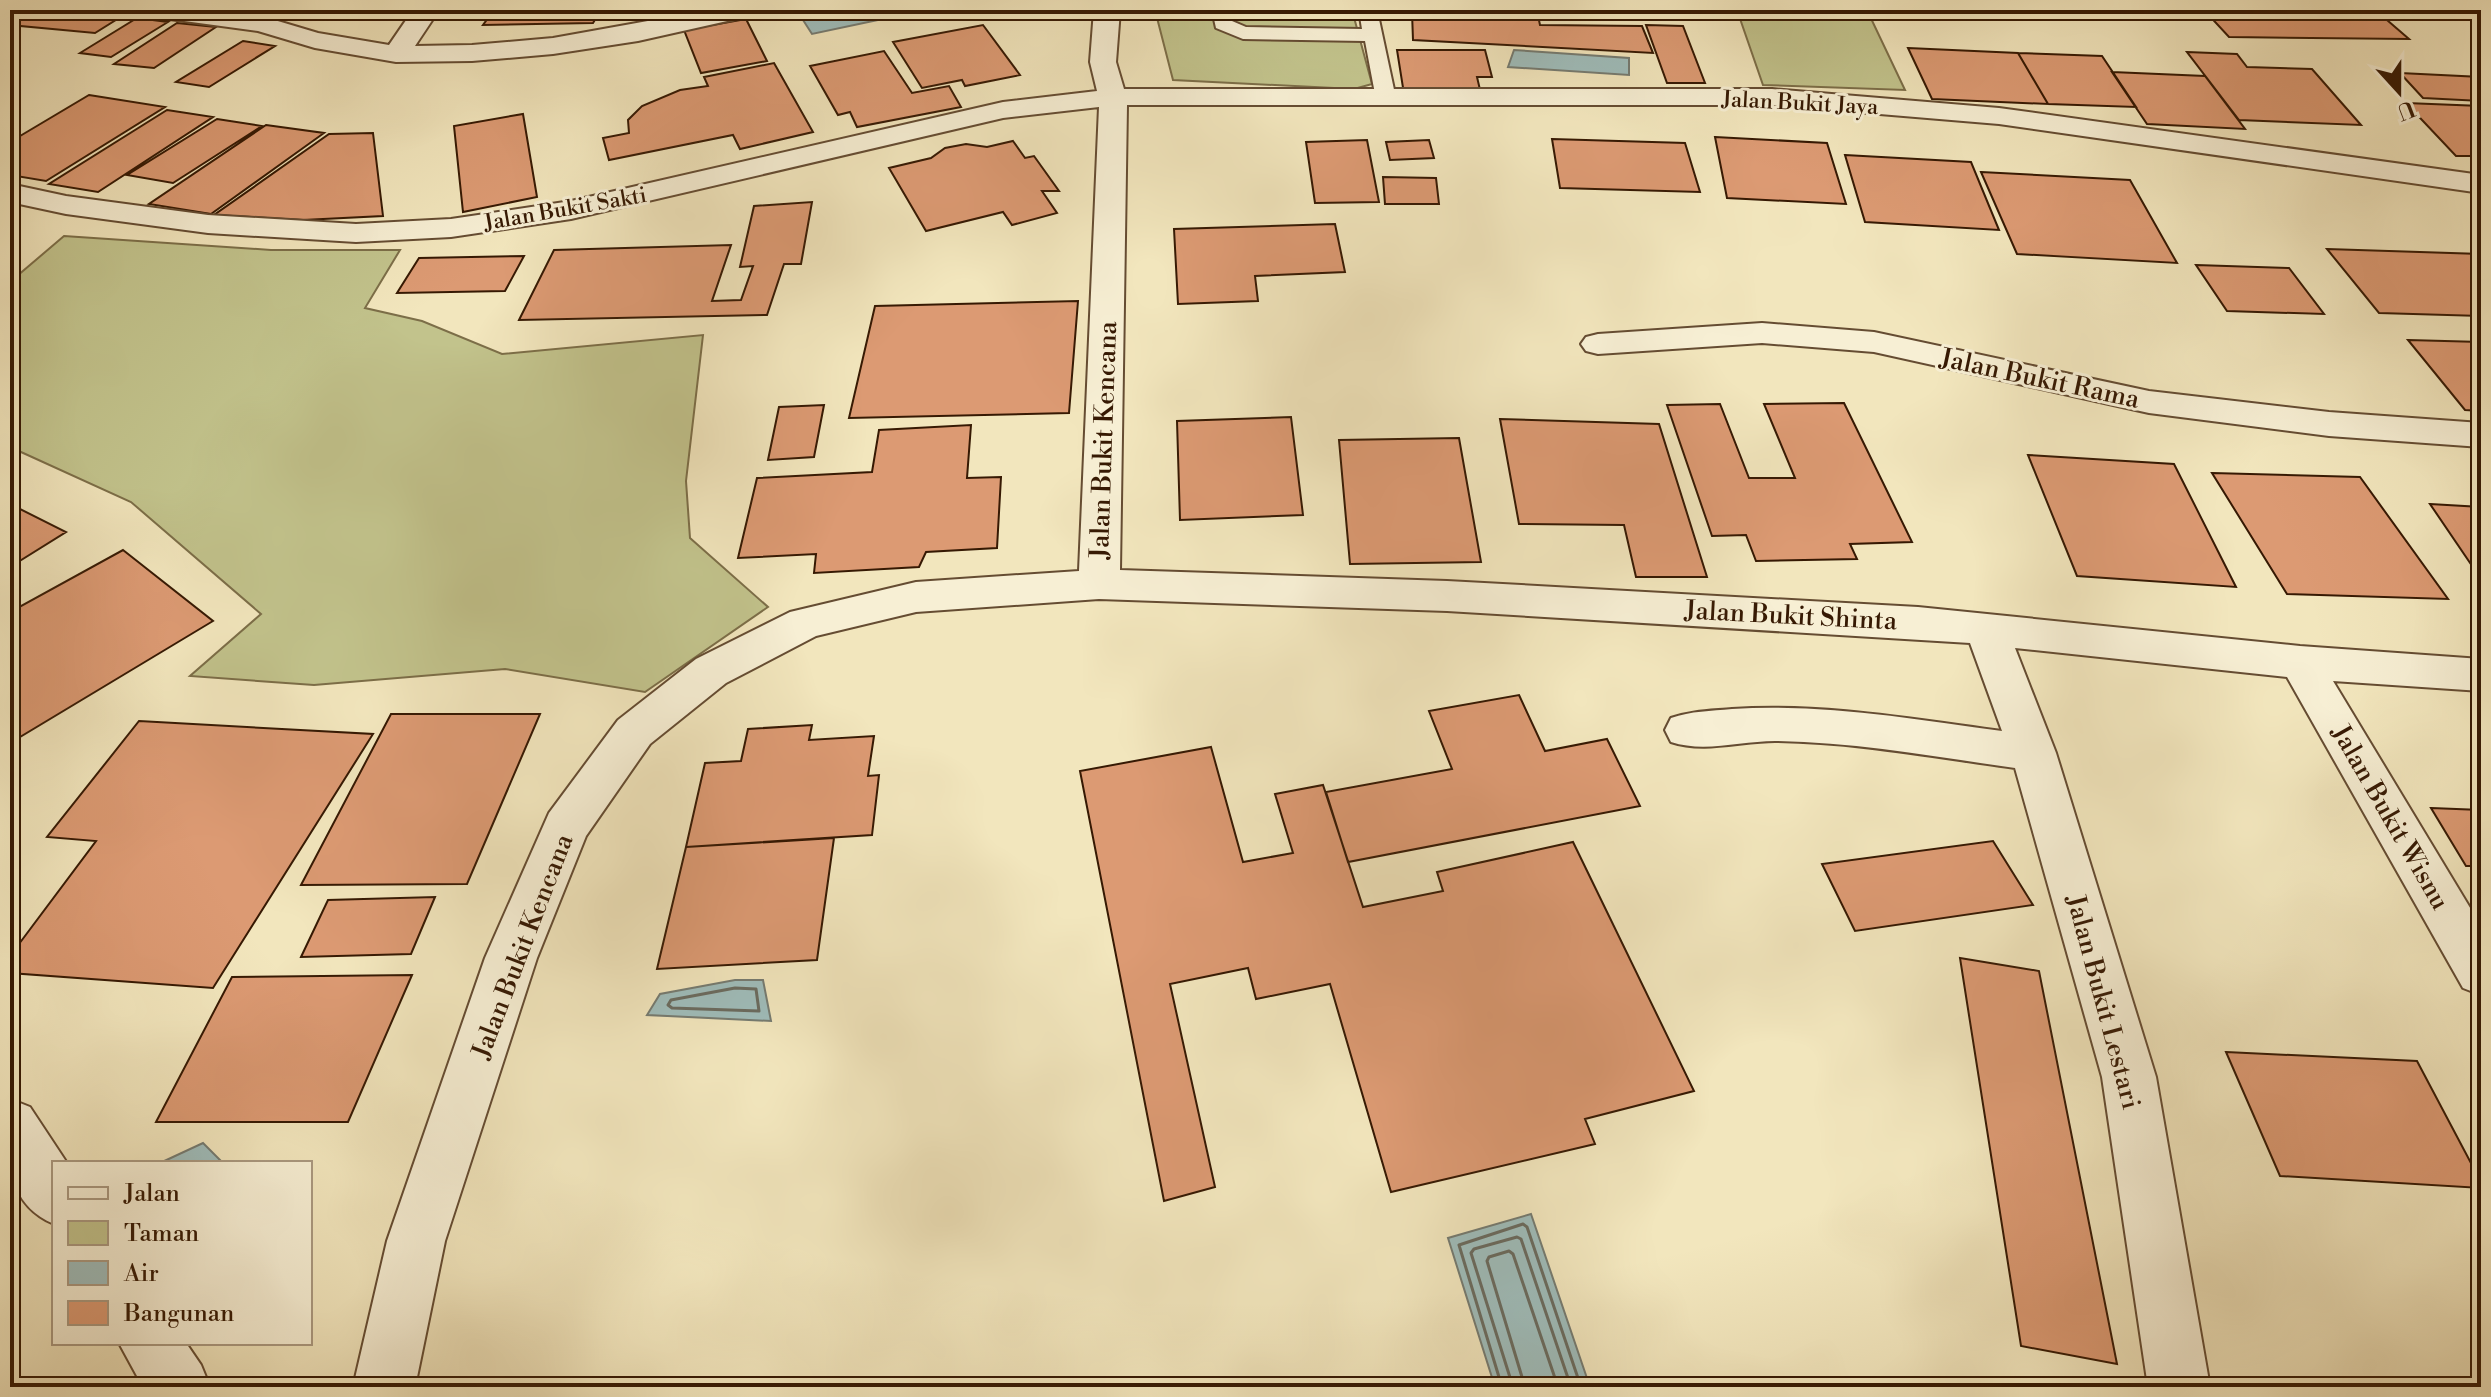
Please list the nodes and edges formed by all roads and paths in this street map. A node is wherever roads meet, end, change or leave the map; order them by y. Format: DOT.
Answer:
graph roads {
  1 [pos="162,10"];
  2 [pos="426,10"];
  3 [pos="745,10"];
  4 [pos="1107,10"];
  5 [pos="1221,10"];
  6 [pos="1368,10"];
  7 [pos="267,17"];
  8 [pos="1374,35"];
  9 [pos="396,54"];
  10 [pos="1113,97"];
  11 [pos="1386,99"];
  12 [pos="2481,184"];
  13 [pos="10,193"];
  14 [pos="1598,344"];
  15 [pos="2481,435"];
  16 [pos="1099,584"];
  17 [pos="1986,628"];
  18 [pos="2300,662"];
  19 [pos="2481,675"];
  20 [pos="1687,730"];
  21 [pos="2033,753"];
  22 [pos="2481,972"];
  23 [pos="10,1126"];
  24 [pos="52,1192"];
  25 [pos="151,1345"];
  26 [pos="179,1387"];
  27 [pos="384,1387"];
  28 [pos="2179,1387"];
  1 -- 7 [label="street"];
  2 -- 9 [label="street"];
  3 -- 9 [label="street"];
  4 -- 10 [label="street, Jalan Bukit Kencana"];
  5 -- 8 [label="lane"];
  6 -- 8 [label="lane"];
  7 -- 9 [label="street"];
  8 -- 11 [label="lane"];
  10 -- 11 [label="street, Jalan Bukit Jaya"];
  10 -- 13 [label="street, Jalan Bukit Sakti"];
  10 -- 16 [label="street, Jalan Bukit Kencana"];
  11 -- 12 [label="street, Jalan Bukit Jaya"];
  14 -- 15 [label="street, Jalan Bukit Rama"];
  16 -- 17 [label="street, Jalan Bukit Shinta"];
  16 -- 27 [label="street, Jalan Bukit Kencana"];
  17 -- 18 [label="street, Jalan Bukit Shinta"];
  17 -- 21 [label="street, Jalan Bukit Lestari"];
  18 -- 19 [label="street, Jalan Bukit Shinta"];
  18 -- 22 [label="street, Jalan Bukit Wisnu"];
  20 -- 21 [label="street"];
  21 -- 28 [label="street, Jalan Bukit Lestari"];
  23 -- 24 [label="street"];
  25 -- 26 [label="street"];
}
